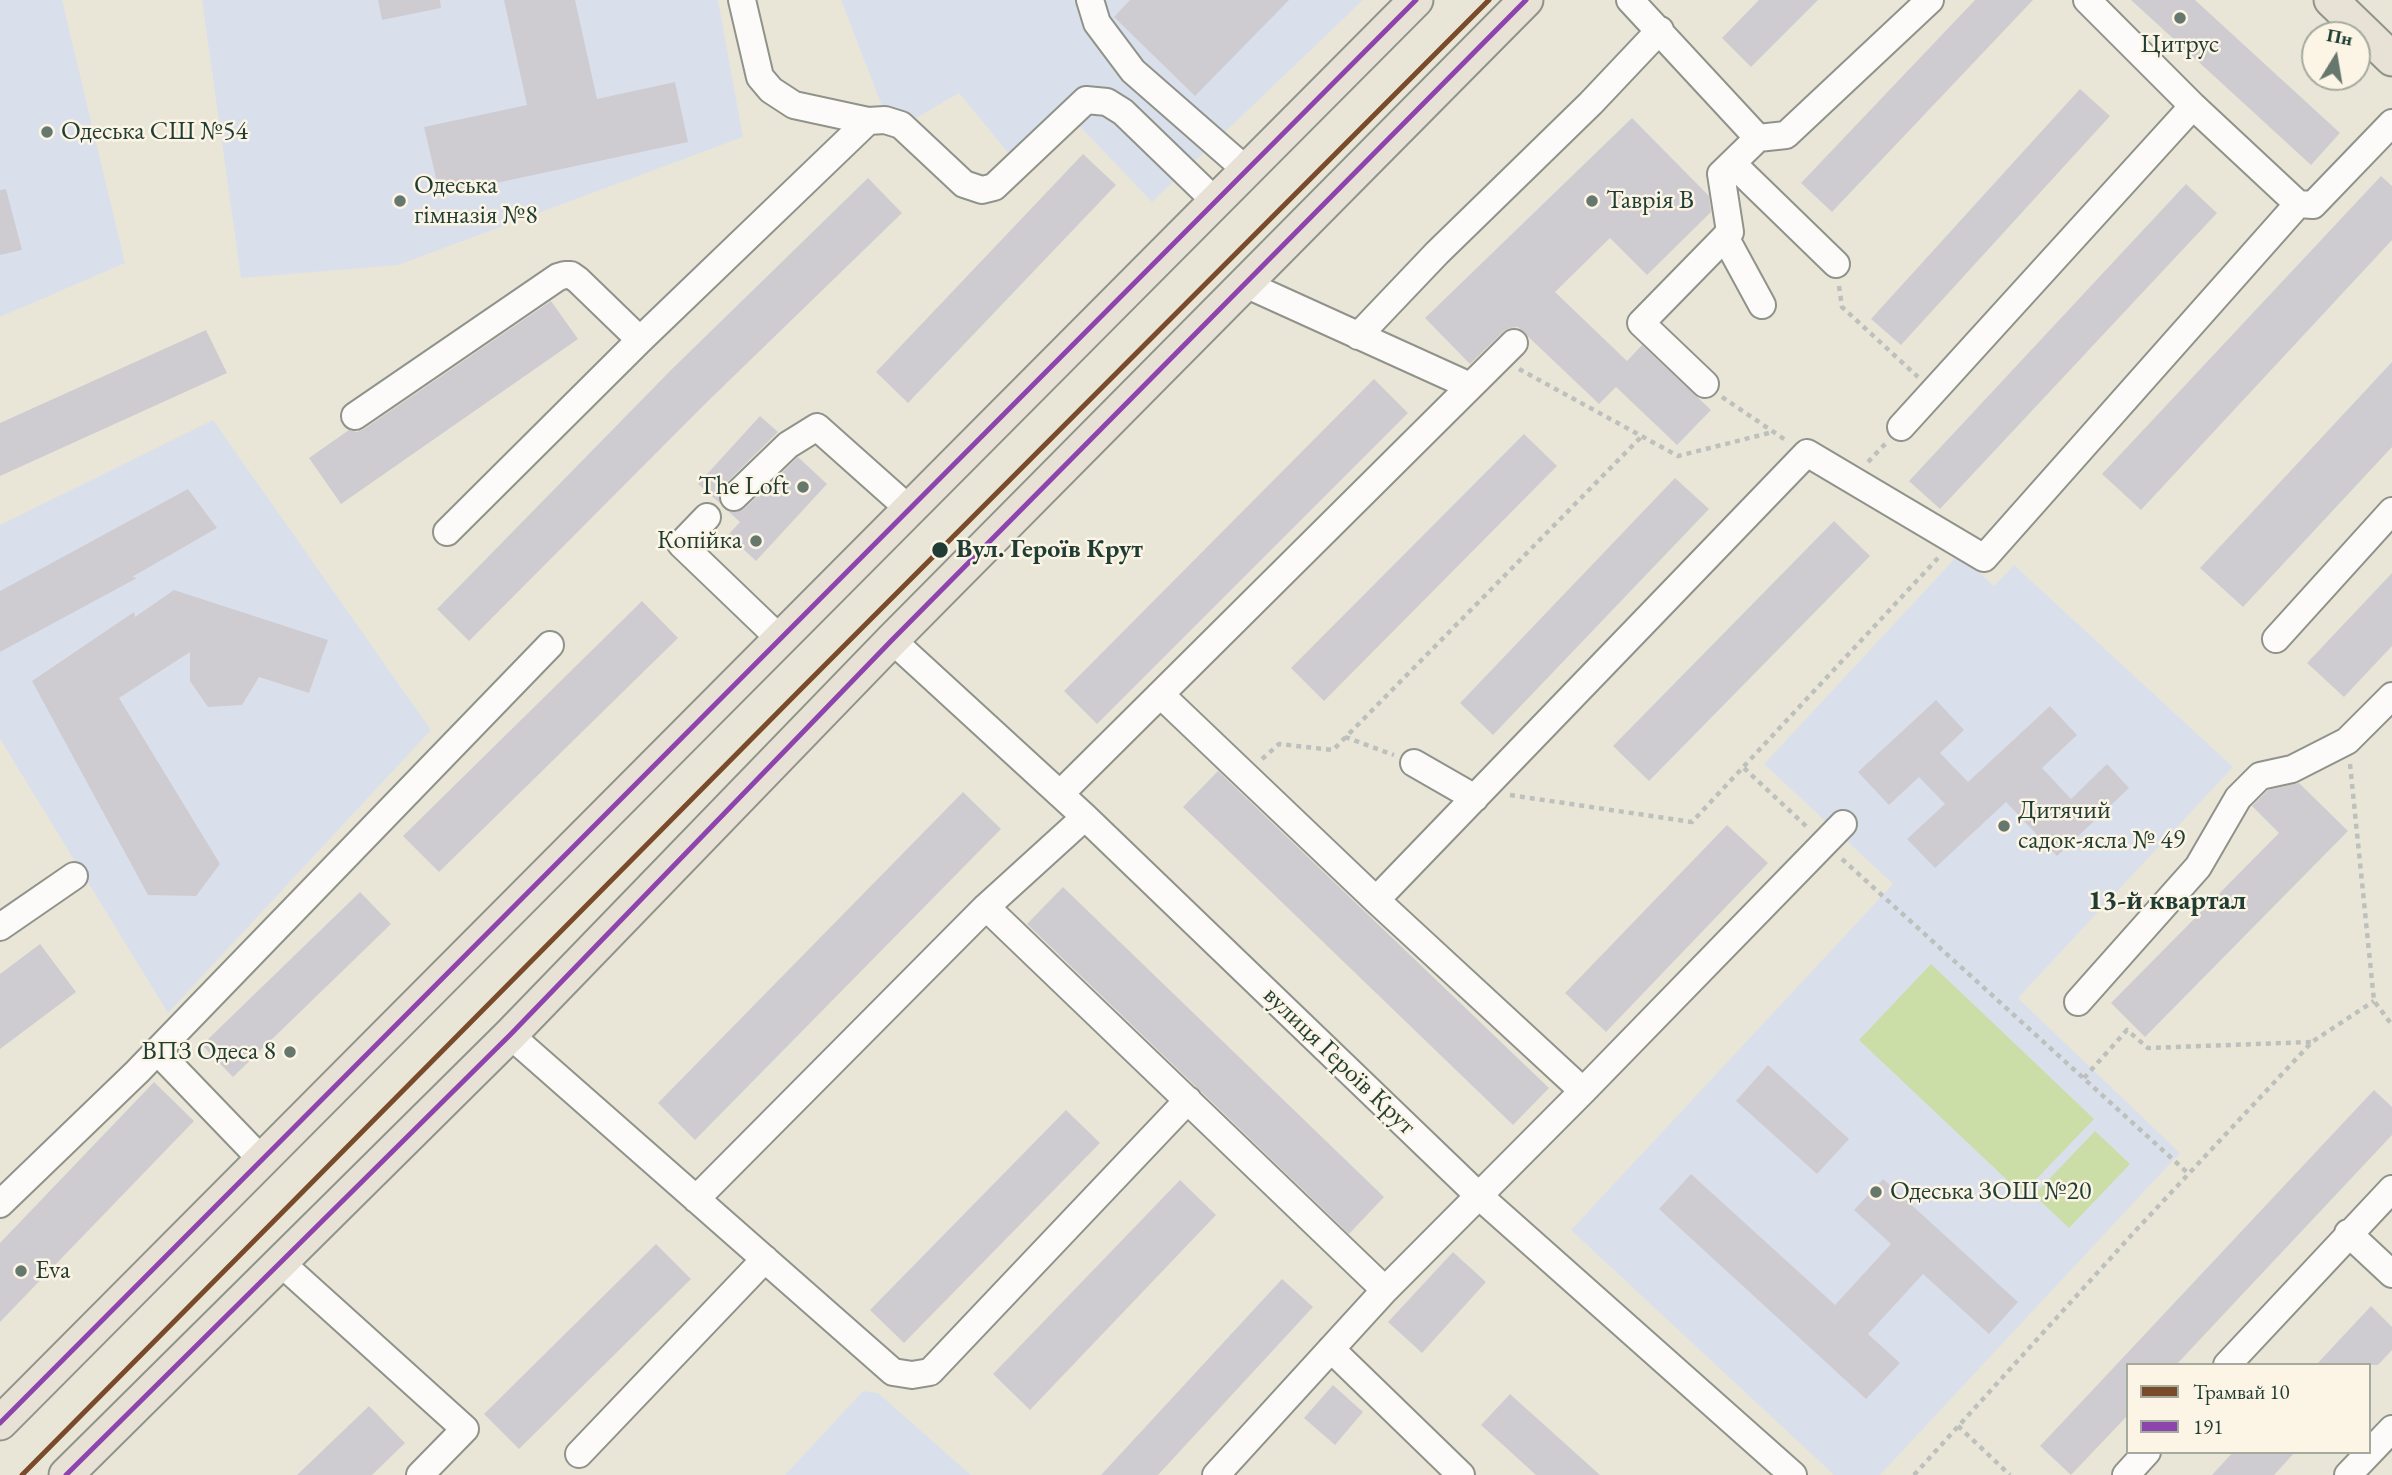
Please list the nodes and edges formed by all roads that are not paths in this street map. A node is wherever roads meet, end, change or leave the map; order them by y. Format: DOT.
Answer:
graph roads {
  1 [pos="742,0"];
  2 [pos="1090,0"];
  3 [pos="1416,0"];
  4 [pos="1526,0"];
  5 [pos="1630,0"];
  6 [pos="1930,0"];
  7 [pos="2087,0"];
  8 [pos="2337,2"];
  9 [pos="1660,30"];
  10 [pos="2392,59"];
  11 [pos="2193,106"];
  12 [pos="868,121"];
  13 [pos="2392,123"];
  14 [pos="1758,138"];
  15 [pos="1733,164"];
  16 [pos="1245,169"];
  17 [pos="1214,200"];
  18 [pos="2298,204"];
  19 [pos="1725,237"];
  20 [pos="1836,264"];
  21 [pos="1243,283"];
  22 [pos="1762,305"];
  23 [pos="1358,336"];
  24 [pos="640,340"];
  25 [pos="1506,350"];
  26 [pos="1704,384"];
  27 [pos="1469,386"];
  28 [pos="355,416"];
  29 [pos="1901,427"];
  30 [pos="734,497"];
  31 [pos="909,509"];
  32 [pos="2392,512"];
  33 [pos="707,517"];
  34 [pos="447,532"];
  35 [pos="780,639"];
  36 [pos="2276,639"];
  37 [pos="892,640"];
  38 [pos="550,645"];
  39 [pos="1161,695"];
  40 [pos="2392,696"];
  41 [pos="1414,763"];
  42 [pos="1060,794"];
  43 [pos="1479,795"];
  44 [pos="1085,817"];
  45 [pos="1843,824"];
  46 [pos="74,876"];
  47 [pos="1376,900"];
  48 [pos="986,907"];
  49 [pos="0,927"];
  50 [pos="2078,1002"];
  51 [pos="510,1035"];
  52 [pos="157,1051"];
  53 [pos="1583,1091"];
  54 [pos="1188,1100"];
  55 [pos="261,1160"];
  56 [pos="2392,1189"];
  57 [pos="1478,1195"];
  58 [pos="696,1199"];
  59 [pos="0,1204"];
  60 [pos="2348,1233"];
  61 [pos="765,1259"];
  62 [pos="280,1262"];
  63 [pos="2392,1274"];
  64 [pos="1385,1290"];
  65 [pos="1331,1349"];
  66 [pos="2230,1363"];
  67 [pos="0,1423"];
  68 [pos="2392,1429"];
  69 [pos="2371,1451"];
  70 [pos="579,1454"];
  71 [pos="2145,1454"];
  72 [pos="2368,1454"];
  73 [pos="1227,1471"];
  74 [pos="66,1475"];
  75 [pos="420,1475"];
  76 [pos="1461,1475"];
  77 [pos="1793,1475"];
  78 [pos="2126,1475"];
  79 [pos="2348,1475"];
  1 -- 12 [label="street"];
  2 -- 16 [label="street"];
  3 -- 16 [label="main road"];
  4 -- 21 [label="main road"];
  5 -- 9 [label="street"];
  6 -- 14 [label="street"];
  7 -- 11 [label="street"];
  8 -- 10 [label="main road"];
  9 -- 14 [label="street"];
  9 -- 23 [label="street"];
  11 -- 18 [label="street"];
  11 -- 29 [label="street"];
  12 -- 17 [label="street"];
  12 -- 24 [label="street"];
  13 -- 18 [label="street"];
  14 -- 15 [label="street"];
  15 -- 19 [label="street"];
  15 -- 20 [label="street"];
  16 -- 17 [label="main road"];
  17 -- 31 [label="main road"];
  18 -- 43 [label="street"];
  19 -- 22 [label="street"];
  19 -- 26 [label="street"];
  21 -- 23 [label="street"];
  21 -- 37 [label="main road"];
  23 -- 27 [label="street"];
  24 -- 28 [label="street"];
  24 -- 34 [label="street"];
  25 -- 27 [label="street"];
  27 -- 39 [label="street"];
  30 -- 31 [label="street"];
  31 -- 35 [label="main road"];
  32 -- 36 [label="street"];
  33 -- 35 [label="street"];
  35 -- 55 [label="main road"];
  37 -- 42 [label="street, вулиця Героїв Крут"];
  37 -- 51 [label="main road"];
  38 -- 52 [label="street"];
  39 -- 42 [label="street"];
  39 -- 47 [label="street"];
  40 -- 50 [label="street"];
  41 -- 43 [label="street"];
  42 -- 44 [label="street, вулиця Героїв Крут"];
  43 -- 47 [label="street"];
  44 -- 48 [label="street"];
  44 -- 57 [label="street, вулиця Героїв Крут"];
  45 -- 53 [label="street"];
  46 -- 49 [label="street"];
  47 -- 53 [label="street"];
  48 -- 54 [label="street"];
  48 -- 58 [label="street"];
  51 -- 58 [label="street"];
  51 -- 62 [label="main road"];
  52 -- 55 [label="street"];
  52 -- 59 [label="street"];
  53 -- 57 [label="street"];
  54 -- 61 [label="street"];
  54 -- 64 [label="street"];
  55 -- 67 [label="main road"];
  56 -- 60 [label="street"];
  57 -- 64 [label="street"];
  57 -- 77 [label="street, вулиця Героїв Крут"];
  58 -- 61 [label="street"];
  60 -- 63 [label="street"];
  60 -- 66 [label="street"];
  61 -- 70 [label="street"];
  62 -- 74 [label="main road"];
  62 -- 75 [label="street"];
  64 -- 65 [label="street"];
  65 -- 73 [label="street"];
  65 -- 76 [label="street"];
  68 -- 69 [label="street"];
  71 -- 78 [label="street"];
  72 -- 79 [label="street"];
}
